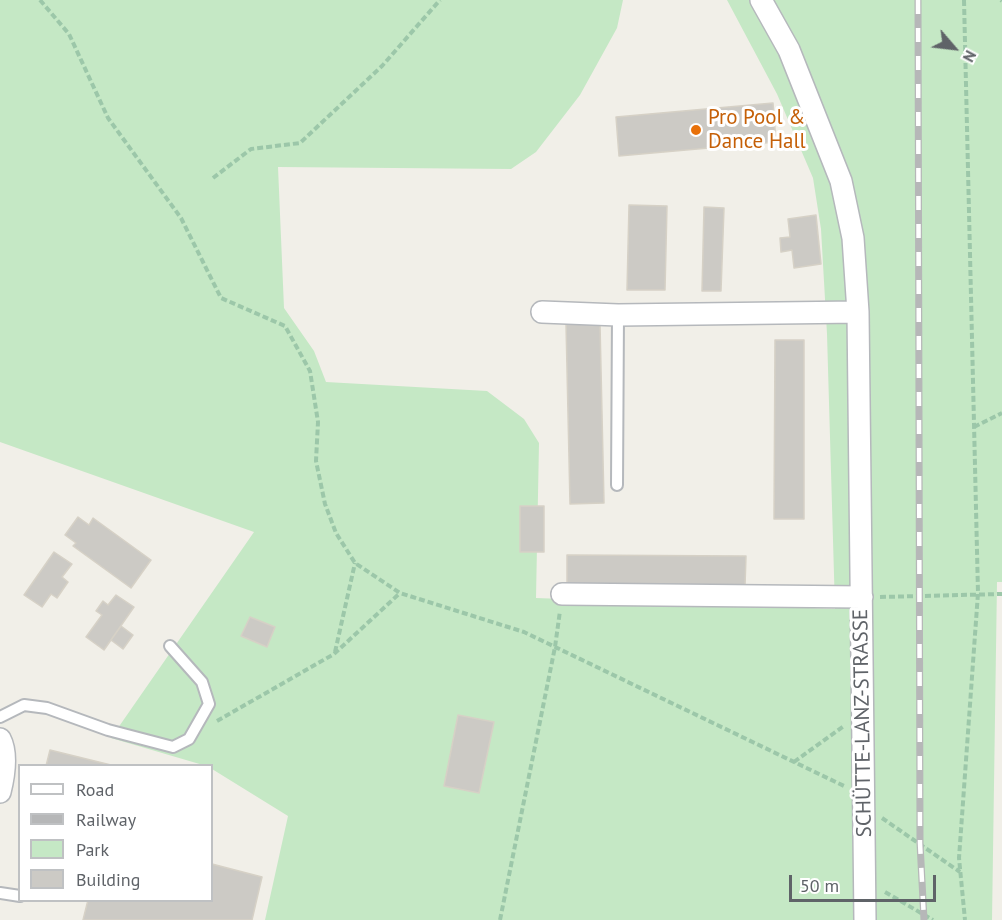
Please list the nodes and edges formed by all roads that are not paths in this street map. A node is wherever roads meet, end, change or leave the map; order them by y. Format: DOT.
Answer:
graph roads {
  1 [pos="761,0"];
  2 [pos="542,312"];
  3 [pos="858,312"];
  4 [pos="618,315"];
  5 [pos="617,485"];
  6 [pos="562,594"];
  7 [pos="862,597"];
  8 [pos="170,646"];
  9 [pos="0,717"];
  10 [pos="0,739"];
  11 [pos="0,792"];
  12 [pos="0,893"];
  13 [pos="18,896"];
  14 [pos="865,920"];
  1 -- 3 [label="street, SCHÜTTE-LANZ-STRASSE"];
  2 -- 4 [label="street"];
  3 -- 4 [label="street"];
  3 -- 7 [label="street, SCHÜTTE-LANZ-STRASSE"];
  4 -- 5 [label="lane"];
  6 -- 7 [label="street, SCHÜTTE-LANZ-STRASSE"];
  7 -- 14 [label="street, SCHÜTTE-LANZ-STRASSE"];
  8 -- 9 [label="lane"];
  10 -- 11 [label="street"];
  12 -- 13 [label="lane"];
}
